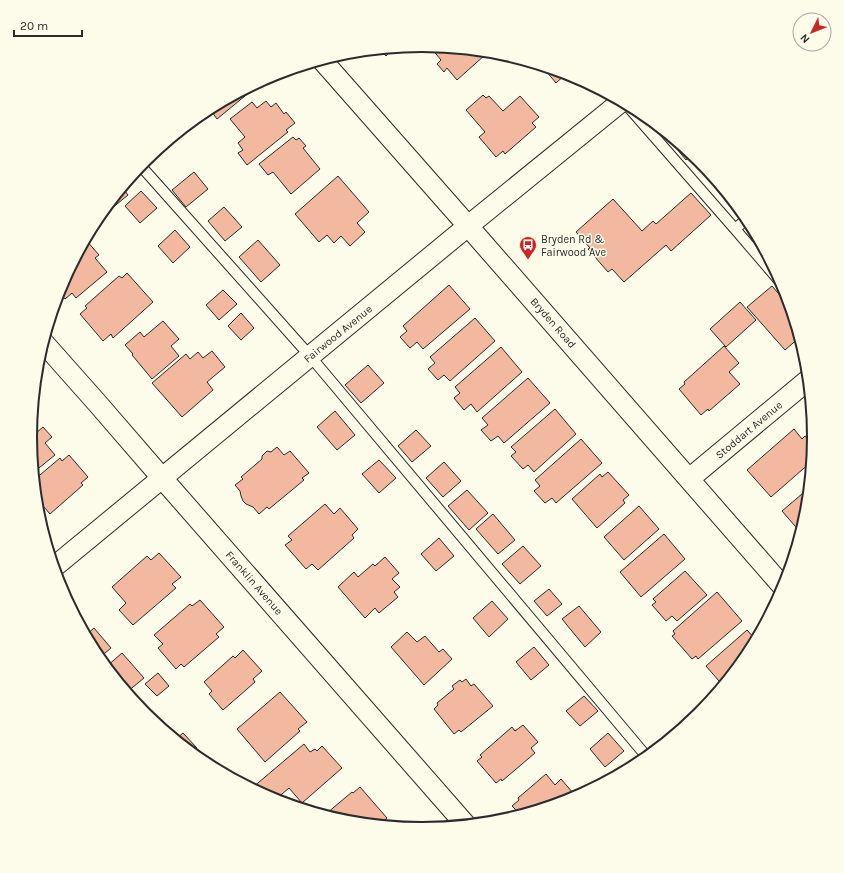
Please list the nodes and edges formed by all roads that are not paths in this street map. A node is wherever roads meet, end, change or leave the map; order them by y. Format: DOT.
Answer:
graph roads {
  1 [pos="326,64"];
  2 [pos="618,106"];
  3 [pos="635,115"];
  4 [pos="145,170"];
  5 [pos="742,223"];
  6 [pos="468,226"];
  7 [pos="735,229"];
  8 [pos="767,267"];
  9 [pos="47,347"];
  10 [pos="310,356"];
  11 [pos="804,384"];
  12 [pos="162,478"];
  13 [pos="689,479"];
  14 [pos="58,563"];
  15 [pos="779,582"];
  16 [pos="643,752"];
  17 [pos="462,819"];
  1 -- 6 [label="street, Bryden Road"];
  2 -- 6 [label="street, Fairwood Avenue"];
  3 -- 7 [label="lane"];
  4 -- 10 [label="lane"];
  5 -- 7 [label="lane"];
  6 -- 10 [label="street, Fairwood Avenue"];
  6 -- 13 [label="street, Bryden Road"];
  7 -- 8 [label="lane"];
  9 -- 12 [label="street, Franklin Avenue"];
  10 -- 12 [label="street, Fairwood Avenue"];
  10 -- 16 [label="lane"];
  11 -- 13 [label="street, Stoddart Avenue"];
  12 -- 14 [label="street, Fairwood Avenue"];
  12 -- 17 [label="street, Franklin Avenue"];
  13 -- 15 [label="street, Bryden Road"];
}
